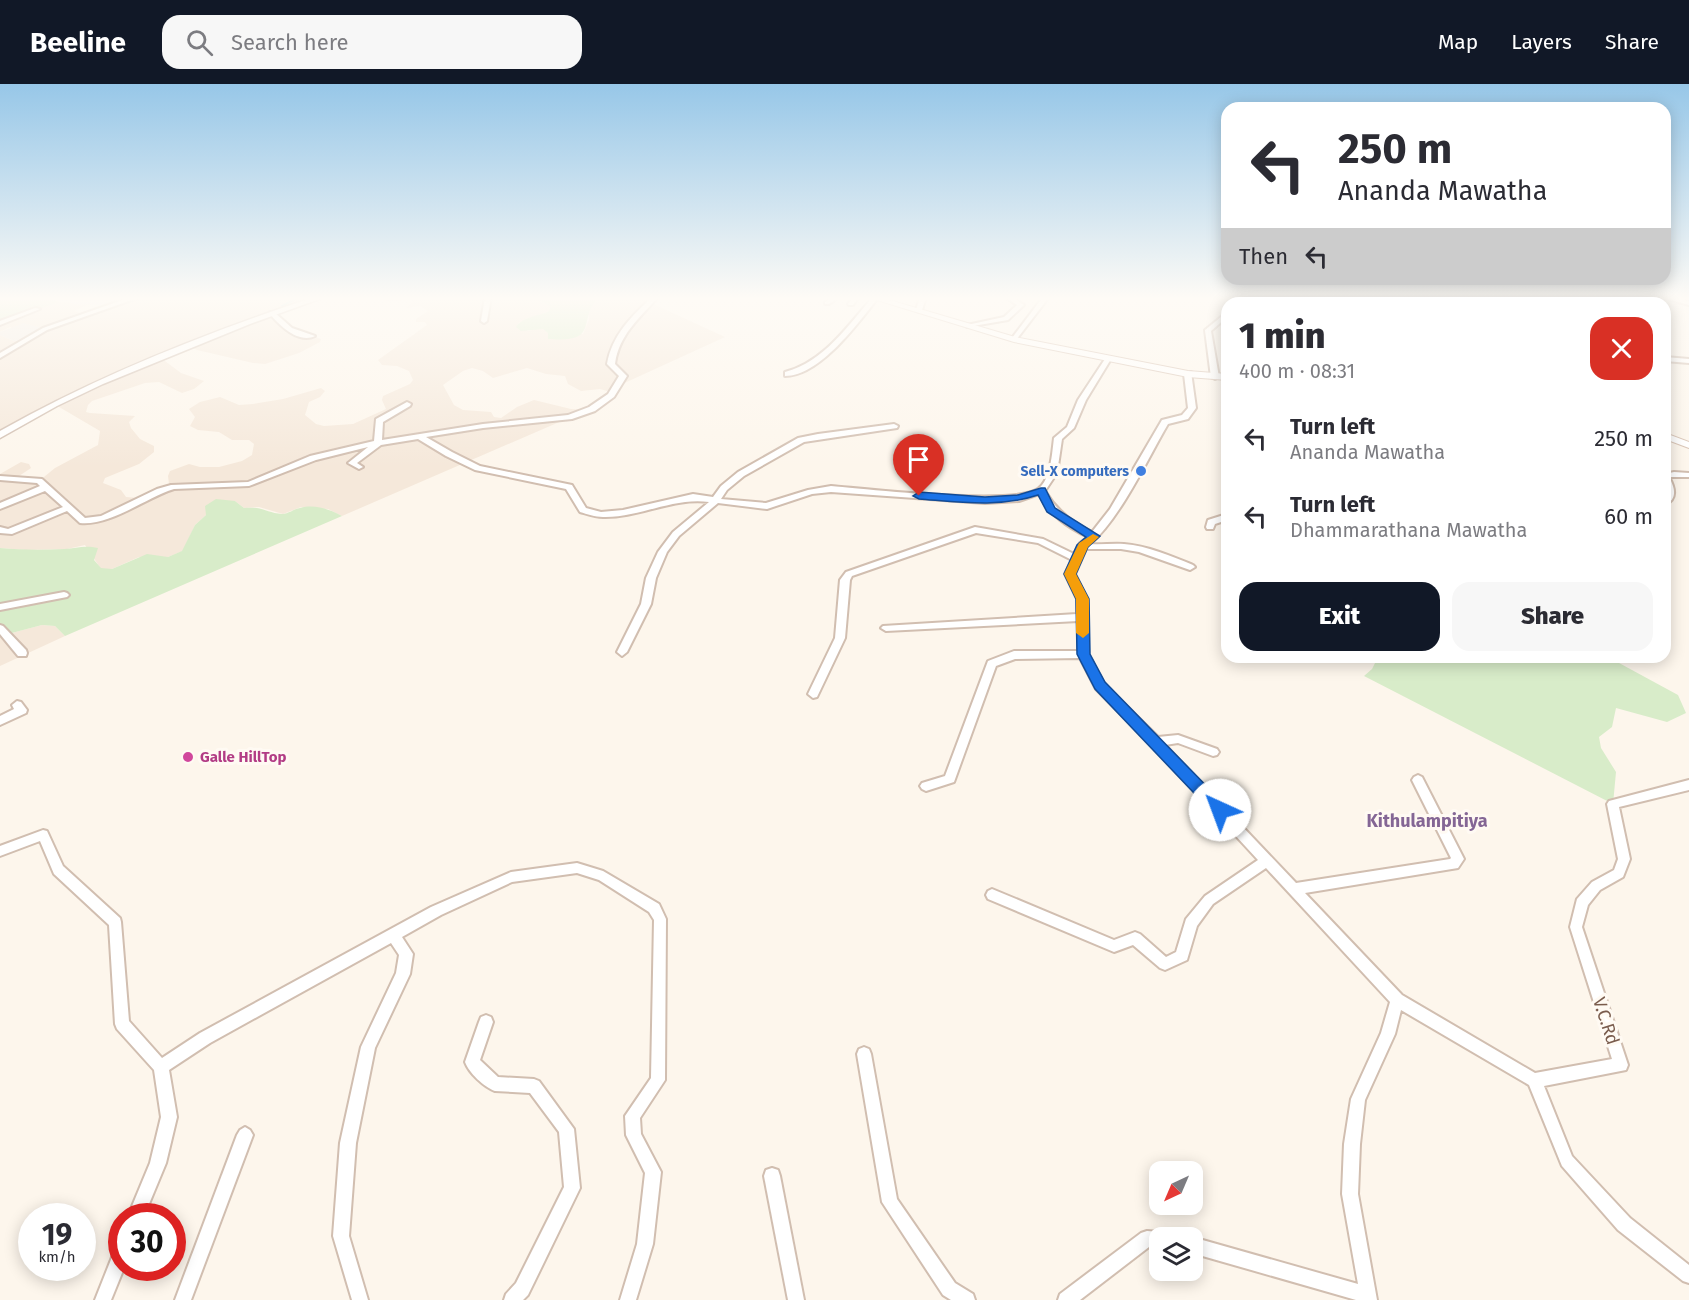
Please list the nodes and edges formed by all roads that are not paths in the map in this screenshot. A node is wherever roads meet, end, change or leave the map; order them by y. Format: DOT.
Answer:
graph roads {
  1 [pos="172,354"];
  2 [pos="613,354"];
  3 [pos="824,354"];
  4 [pos="1083,354"];
  5 [pos="1212,354"];
  6 [pos="1108,359"];
  7 [pos="1671,360"];
  8 [pos="1689,361"];
  9 [pos="788,374"];
  10 [pos="1188,374"];
  11 [pos="1215,376"];
  12 [pos="1221,376"];
  13 [pos="407,404"];
  14 [pos="894,426"];
  15 [pos="0,435"];
  16 [pos="419,436"];
  17 [pos="1671,438"];
  18 [pos="378,443"];
  19 [pos="1689,445"];
  20 [pos="359,467"];
  21 [pos="1671,475"];
  22 [pos="1689,475"];
  23 [pos="0,478"];
  24 [pos="46,487"];
  25 [pos="1041,491"];
  26 [pos="715,501"];
  27 [pos="0,506"];
  28 [pos="68,508"];
  29 [pos="1221,519"];
  30 [pos="1210,527"];
  31 [pos="0,530"];
  32 [pos="1094,536"];
  33 [pos="1083,545"];
  34 [pos="1076,559"];
  35 [pos="1190,567"];
  36 [pos="64,596"];
  37 [pos="0,607"];
  38 [pos="1082,617"];
  39 [pos="0,628"];
  40 [pos="886,628"];
  41 [pos="621,652"];
  42 [pos="22,653"];
  43 [pos="1083,654"];
  44 [pos="813,694"];
  45 [pos="17,705"];
  46 [pos="0,721"];
  47 [pos="1156,742"];
  48 [pos="1213,752"];
  49 [pos="1418,780"];
  50 [pos="1689,785"];
  51 [pos="926,786"];
  52 [pos="0,851"];
  53 [pos="1267,861"];
  54 [pos="1294,889"];
  55 [pos="992,895"];
  56 [pos="394,936"];
  57 [pos="1397,1000"];
  58 [pos="486,1022"];
  59 [pos="864,1054"];
  60 [pos="161,1067"];
  61 [pos="1534,1080"];
  62 [pos="245,1135"];
  63 [pos="772,1176"];
  64 [pos="141,1203"];
  65 [pos="1149,1239"];
  66 [pos="1203,1248"];
  67 [pos="1689,1275"];
  68 [pos="111,1281"];
  69 [pos="1368,1297"];
  70 [pos="103,1300"];
  71 [pos="183,1300"];
  72 [pos="360,1300"];
  73 [pos="512,1300"];
  74 [pos="628,1300"];
  75 [pos="796,1300"];
  76 [pos="967,1300"];
  77 [pos="1066,1300"];
  1 -- 15 [label="street"];
  2 -- 16 [label="street"];
  3 -- 9 [label="street"];
  4 -- 6 [label="main road"];
  5 -- 11 [label="street"];
  6 -- 10 [label="main road"];
  6 -- 25 [label="street"];
  7 -- 8 [label="street"];
  10 -- 11 [label="main road"];
  10 -- 32 [label="street"];
  11 -- 12 [label="main road"];
  13 -- 18 [label="street"];
  14 -- 26 [label="street"];
  16 -- 18 [label="street"];
  16 -- 26 [label="street"];
  17 -- 19 [label="main road"];
  18 -- 20 [label="street"];
  18 -- 28 [label="street"];
  21 -- 22 [label="street"];
  23 -- 24 [label="street"];
  24 -- 27 [label="street"];
  24 -- 28 [label="street"];
  25 -- 26 [label="street"];
  25 -- 32 [label="street"];
  26 -- 41 [label="street"];
  28 -- 31 [label="street"];
  29 -- 30 [label="street"];
  32 -- 33 [label="street"];
  33 -- 34 [label="street"];
  33 -- 35 [label="street"];
  34 -- 38 [label="street"];
  34 -- 44 [label="street"];
  36 -- 37 [label="street"];
  38 -- 40 [label="street"];
  38 -- 43 [label="street"];
  39 -- 42 [label="street"];
  43 -- 47 [label="street"];
  43 -- 51 [label="street"];
  45 -- 46 [label="street"];
  47 -- 48 [label="street"];
  47 -- 53 [label="street"];
  49 -- 54 [label="street"];
  50 -- 61 [label="street, V.C.Rd"];
  52 -- 60 [label="street"];
  53 -- 54 [label="street"];
  53 -- 55 [label="street"];
  54 -- 57 [label="street"];
  56 -- 60 [label="street"];
  56 -- 72 [label="street"];
  56 -- 74 [label="street"];
  57 -- 61 [label="street"];
  57 -- 69 [label="street"];
  58 -- 73 [label="street"];
  59 -- 76 [label="street"];
  60 -- 64 [label="street"];
  61 -- 67 [label="street"];
  62 -- 71 [label="street"];
  63 -- 75 [label="street"];
  65 -- 77 [label="street"];
  66 -- 69 [label="street"];
  68 -- 70 [label="street"];
}
